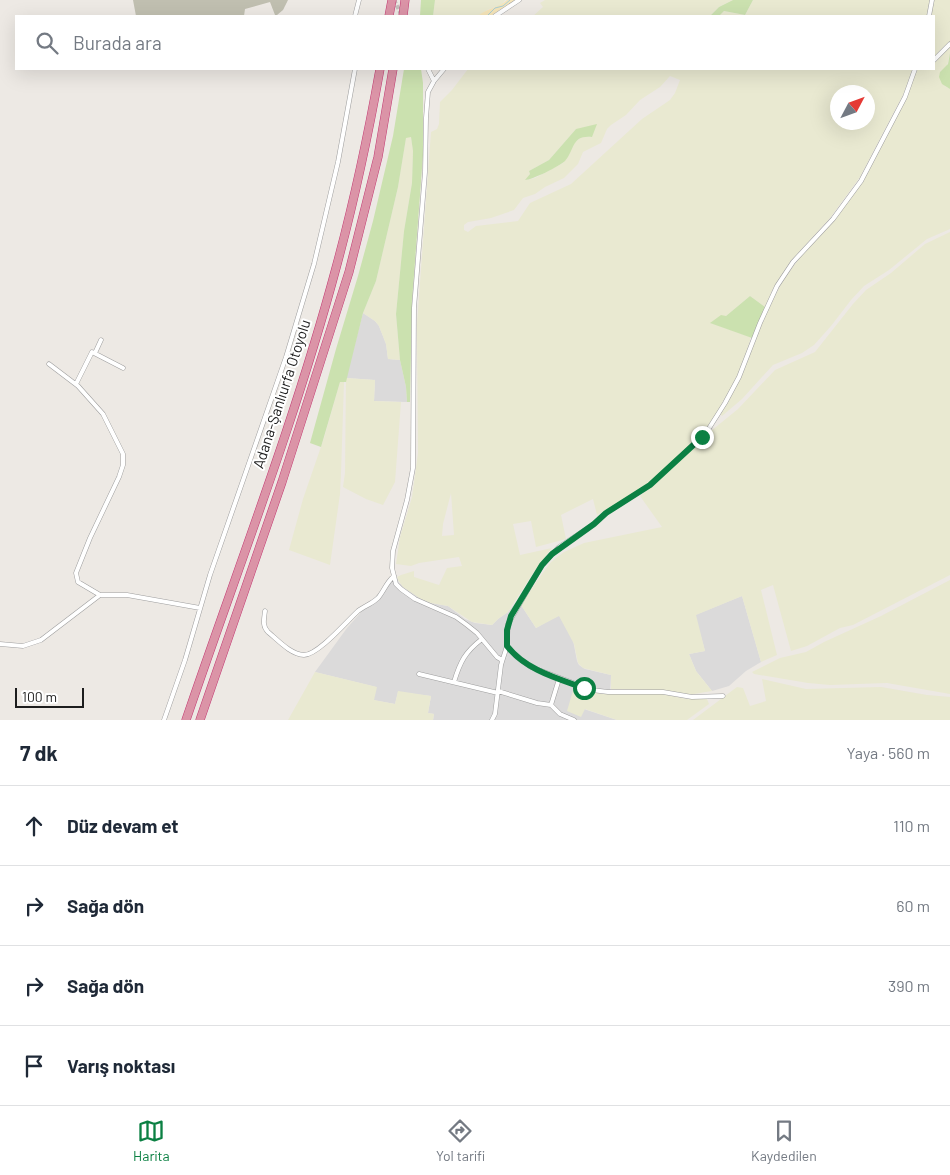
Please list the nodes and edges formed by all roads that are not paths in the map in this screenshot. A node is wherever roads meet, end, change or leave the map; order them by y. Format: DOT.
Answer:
graph roads {
  1 [pos="359,0"];
  2 [pos="392,0"];
  3 [pos="405,0"];
  4 [pos="519,0"];
  5 [pos="932,0"];
  6 [pos="355,15"];
  7 [pos="389,15"];
  8 [pos="402,15"];
  9 [pos="497,15"];
  10 [pos="929,15"];
  11 [pos="950,44"];
  12 [pos="935,59"];
  13 [pos="354,70"];
  14 [pos="380,70"];
  15 [pos="394,70"];
  16 [pos="428,70"];
  17 [pos="443,70"];
  18 [pos="915,70"];
  19 [pos="434,81"];
  20 [pos="101,340"];
  21 [pos="94,353"];
  22 [pos="49,364"];
  23 [pos="123,368"];
  24 [pos="76,384"];
  25 [pos="394,576"];
  26 [pos="100,595"];
  27 [pos="200,608"];
  28 [pos="265,611"];
  29 [pos="482,639"];
  30 [pos="0,644"];
  31 [pos="507,646"];
  32 [pos="502,660"];
  33 [pos="418,674"];
  34 [pos="559,679"];
  35 [pos="454,682"];
  36 [pos="498,692"];
  37 [pos="723,696"];
  38 [pos="551,705"];
  39 [pos="495,714"];
  40 [pos="563,718"];
  41 [pos="164,720"];
  42 [pos="186,720"];
  43 [pos="200,720"];
  44 [pos="492,720"];
  45 [pos="498,720"];
  46 [pos="574,720"];
  1 -- 6 [label="street"];
  2 -- 7 [label="highway"];
  3 -- 8 [label="highway"];
  4 -- 9 [label="street"];
  5 -- 10 [label="street"];
  11 -- 12 [label="street"];
  13 -- 27 [label="street"];
  14 -- 42 [label="highway, Adana-Şanlıurfa Otoyolu"];
  15 -- 43 [label="highway, Adana-Şanlıurfa Otoyolu"];
  16 -- 19 [label="street"];
  17 -- 19 [label="street"];
  18 -- 31 [label="street"];
  19 -- 25 [label="street"];
  20 -- 21 [label="street"];
  21 -- 23 [label="street"];
  21 -- 24 [label="street"];
  22 -- 24 [label="street"];
  24 -- 26 [label="street"];
  25 -- 28 [label="street"];
  25 -- 29 [label="street"];
  26 -- 27 [label="street"];
  26 -- 30 [label="street"];
  27 -- 41 [label="street"];
  29 -- 32 [label="street"];
  29 -- 35 [label="street"];
  31 -- 32 [label="street"];
  31 -- 34 [label="street"];
  32 -- 36 [label="street"];
  33 -- 35 [label="street"];
  34 -- 37 [label="street"];
  34 -- 38 [label="street"];
  35 -- 36 [label="street"];
  36 -- 38 [label="street"];
  36 -- 39 [label="street"];
  38 -- 40 [label="street"];
  39 -- 44 [label="street"];
  39 -- 45 [label="street"];
  40 -- 46 [label="street"];
}
